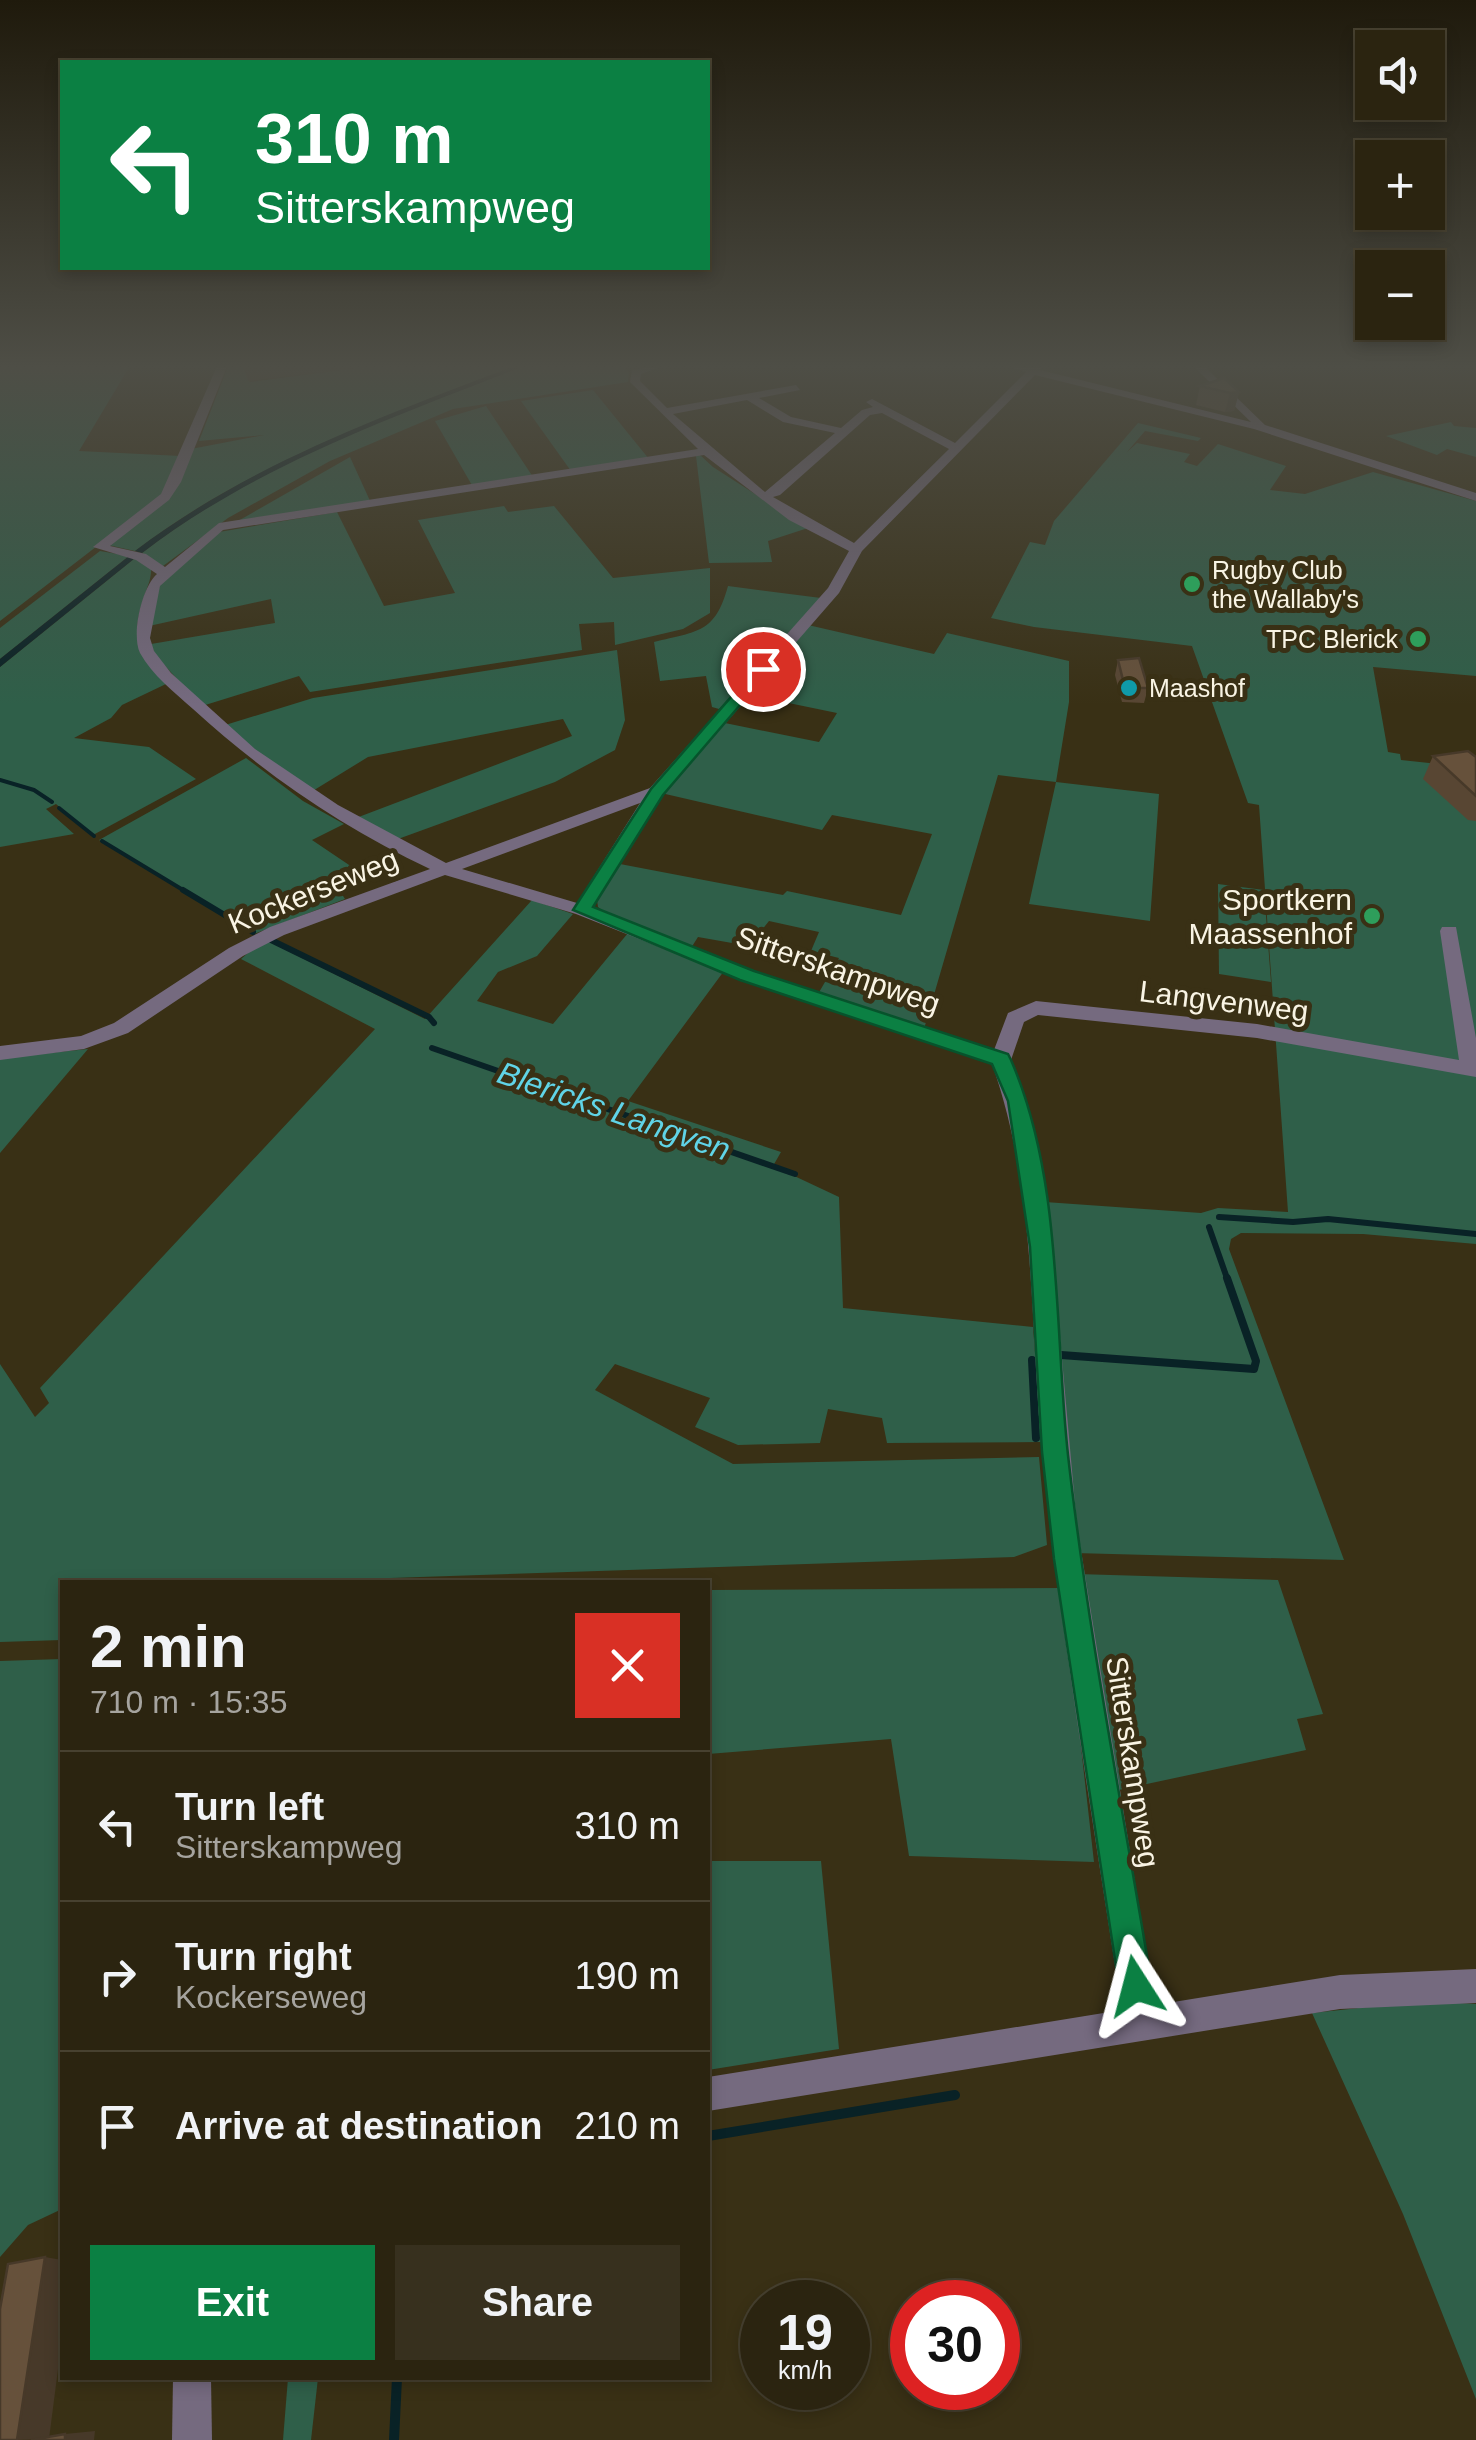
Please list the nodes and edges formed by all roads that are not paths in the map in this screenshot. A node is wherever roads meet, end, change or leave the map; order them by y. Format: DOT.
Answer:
graph roads {
  1 [pos="178,478"];
  2 [pos="535,478"];
  3 [pos="739,478"];
  4 [pos="792,478"];
  5 [pos="926,478"];
  6 [pos="1416,478"];
  7 [pos="765,496"];
  8 [pos="1476,497"];
  9 [pos="856,549"];
  10 [pos="163,572"];
  11 [pos="656,792"];
  12 [pos="449,871"];
  13 [pos="582,910"];
  14 [pos="1449,931"];
  15 [pos="0,1053"];
  16 [pos="1000,1060"];
  17 [pos="1474,1070"];
  18 [pos="1476,1986"];
  19 [pos="1141,2023"];
  20 [pos="710,2094"];
  21 [pos="192,2380"];
  22 [pos="192,2440"];
  1 -- 10 [label="street"];
  2 -- 10 [label="street"];
  3 -- 7 [label="street"];
  4 -- 7 [label="street"];
  5 -- 9 [label="street, Kockerseweg"];
  6 -- 8 [label="street"];
  7 -- 9 [label="street"];
  9 -- 11 [label="street, Kockerseweg"];
  10 -- 12 [label="street, Sitterskampweg"];
  11 -- 12 [label="street, Kockerseweg"];
  11 -- 13 [label="street, Kockerseweg"];
  12 -- 13 [label="street, Sitterskampweg"];
  12 -- 15 [label="street, Kockerseweg"];
  13 -- 16 [label="street, Sitterskampweg"];
  14 -- 17 [label="street, Langvenweg"];
  16 -- 17 [label="street, Langvenweg"];
  16 -- 19 [label="street, Sitterskampweg"];
  18 -- 19 [label="street"];
  19 -- 20 [label="street"];
  21 -- 22 [label="street"];
}
